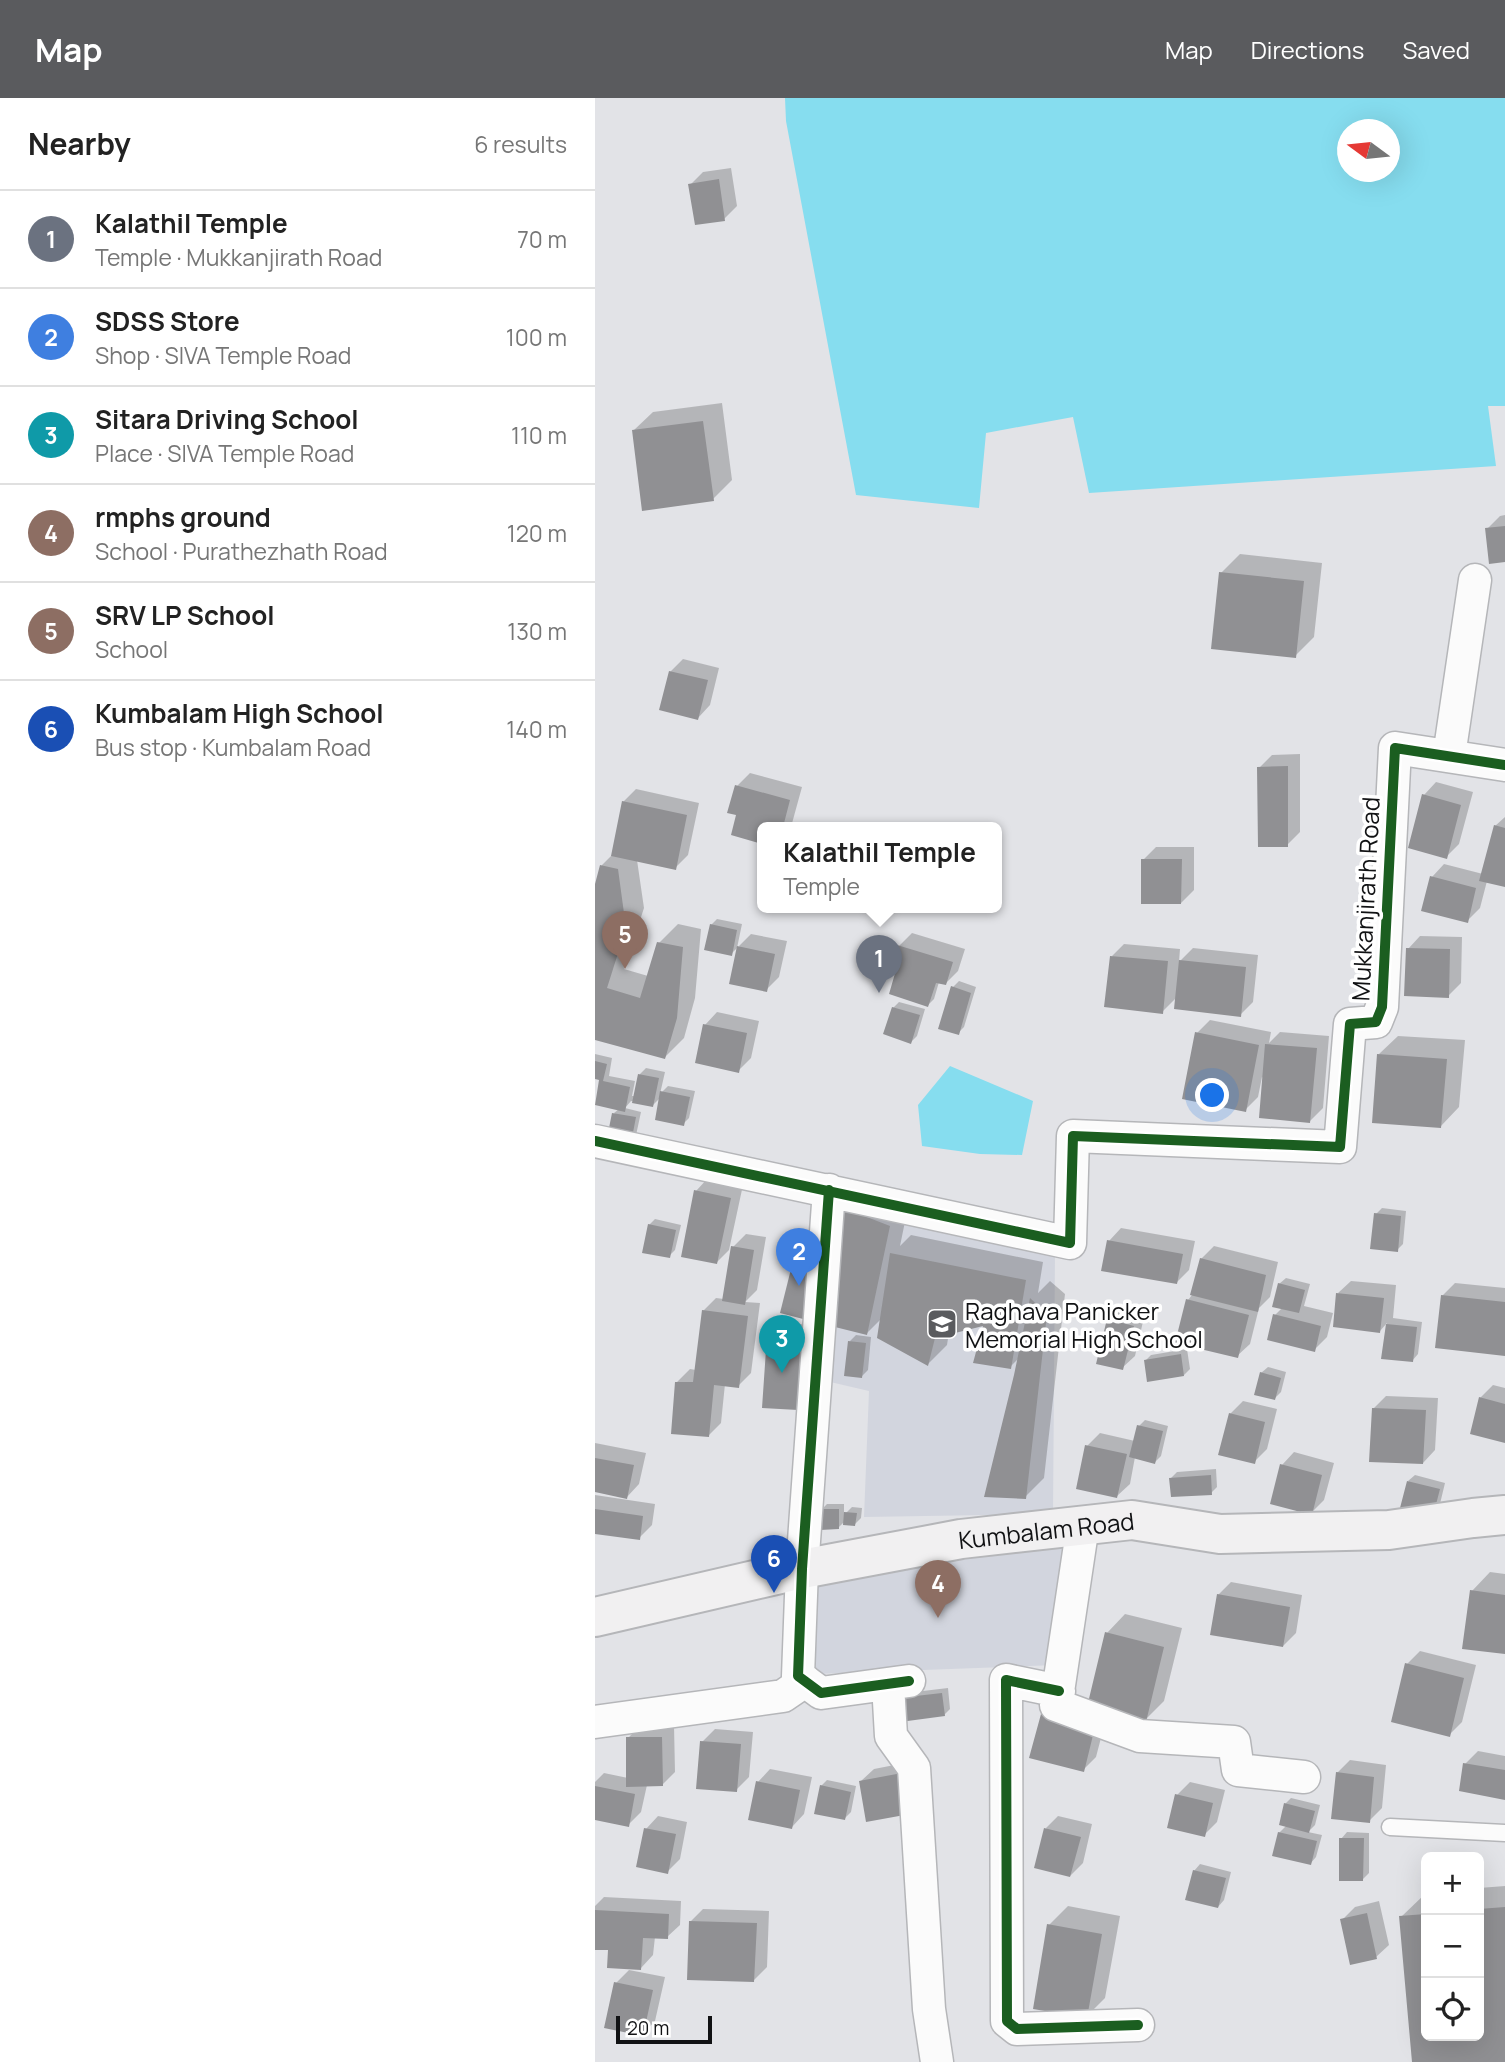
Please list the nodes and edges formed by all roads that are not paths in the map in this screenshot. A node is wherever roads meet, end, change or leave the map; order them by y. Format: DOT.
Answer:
graph roads {
  1 [pos="1475,580"];
  2 [pos="1449,757"];
  3 [pos="1505,765"];
  4 [pos="595,1141"];
  5 [pos="829,1190"];
  6 [pos="1505,1516"];
  7 [pos="1083,1525"];
  8 [pos="802,1569"];
  9 [pos="595,1617"];
  10 [pos="805,1681"];
  11 [pos="1059,1691"];
  12 [pos="595,1722"];
  13 [pos="1304,1777"];
  14 [pos="1391,1827"];
  15 [pos="1505,1833"];
  16 [pos="1138,2025"];
  17 [pos="937,2062"];
  1 -- 2 [label="street"];
  2 -- 3 [label="street, Mukkanjirath Road"];
  2 -- 5 [label="street, Mukkanjirath Road"];
  4 -- 5 [label="street"];
  5 -- 8 [label="street"];
  6 -- 7 [label="main road, Kumbalam Road"];
  7 -- 8 [label="main road, Kumbalam Road"];
  7 -- 11 [label="street"];
  8 -- 9 [label="main road, Kumbalam Road"];
  8 -- 10 [label="street"];
  10 -- 12 [label="street"];
  10 -- 17 [label="street"];
  11 -- 13 [label="street"];
  11 -- 16 [label="street"];
  14 -- 15 [label="lane"];
}
